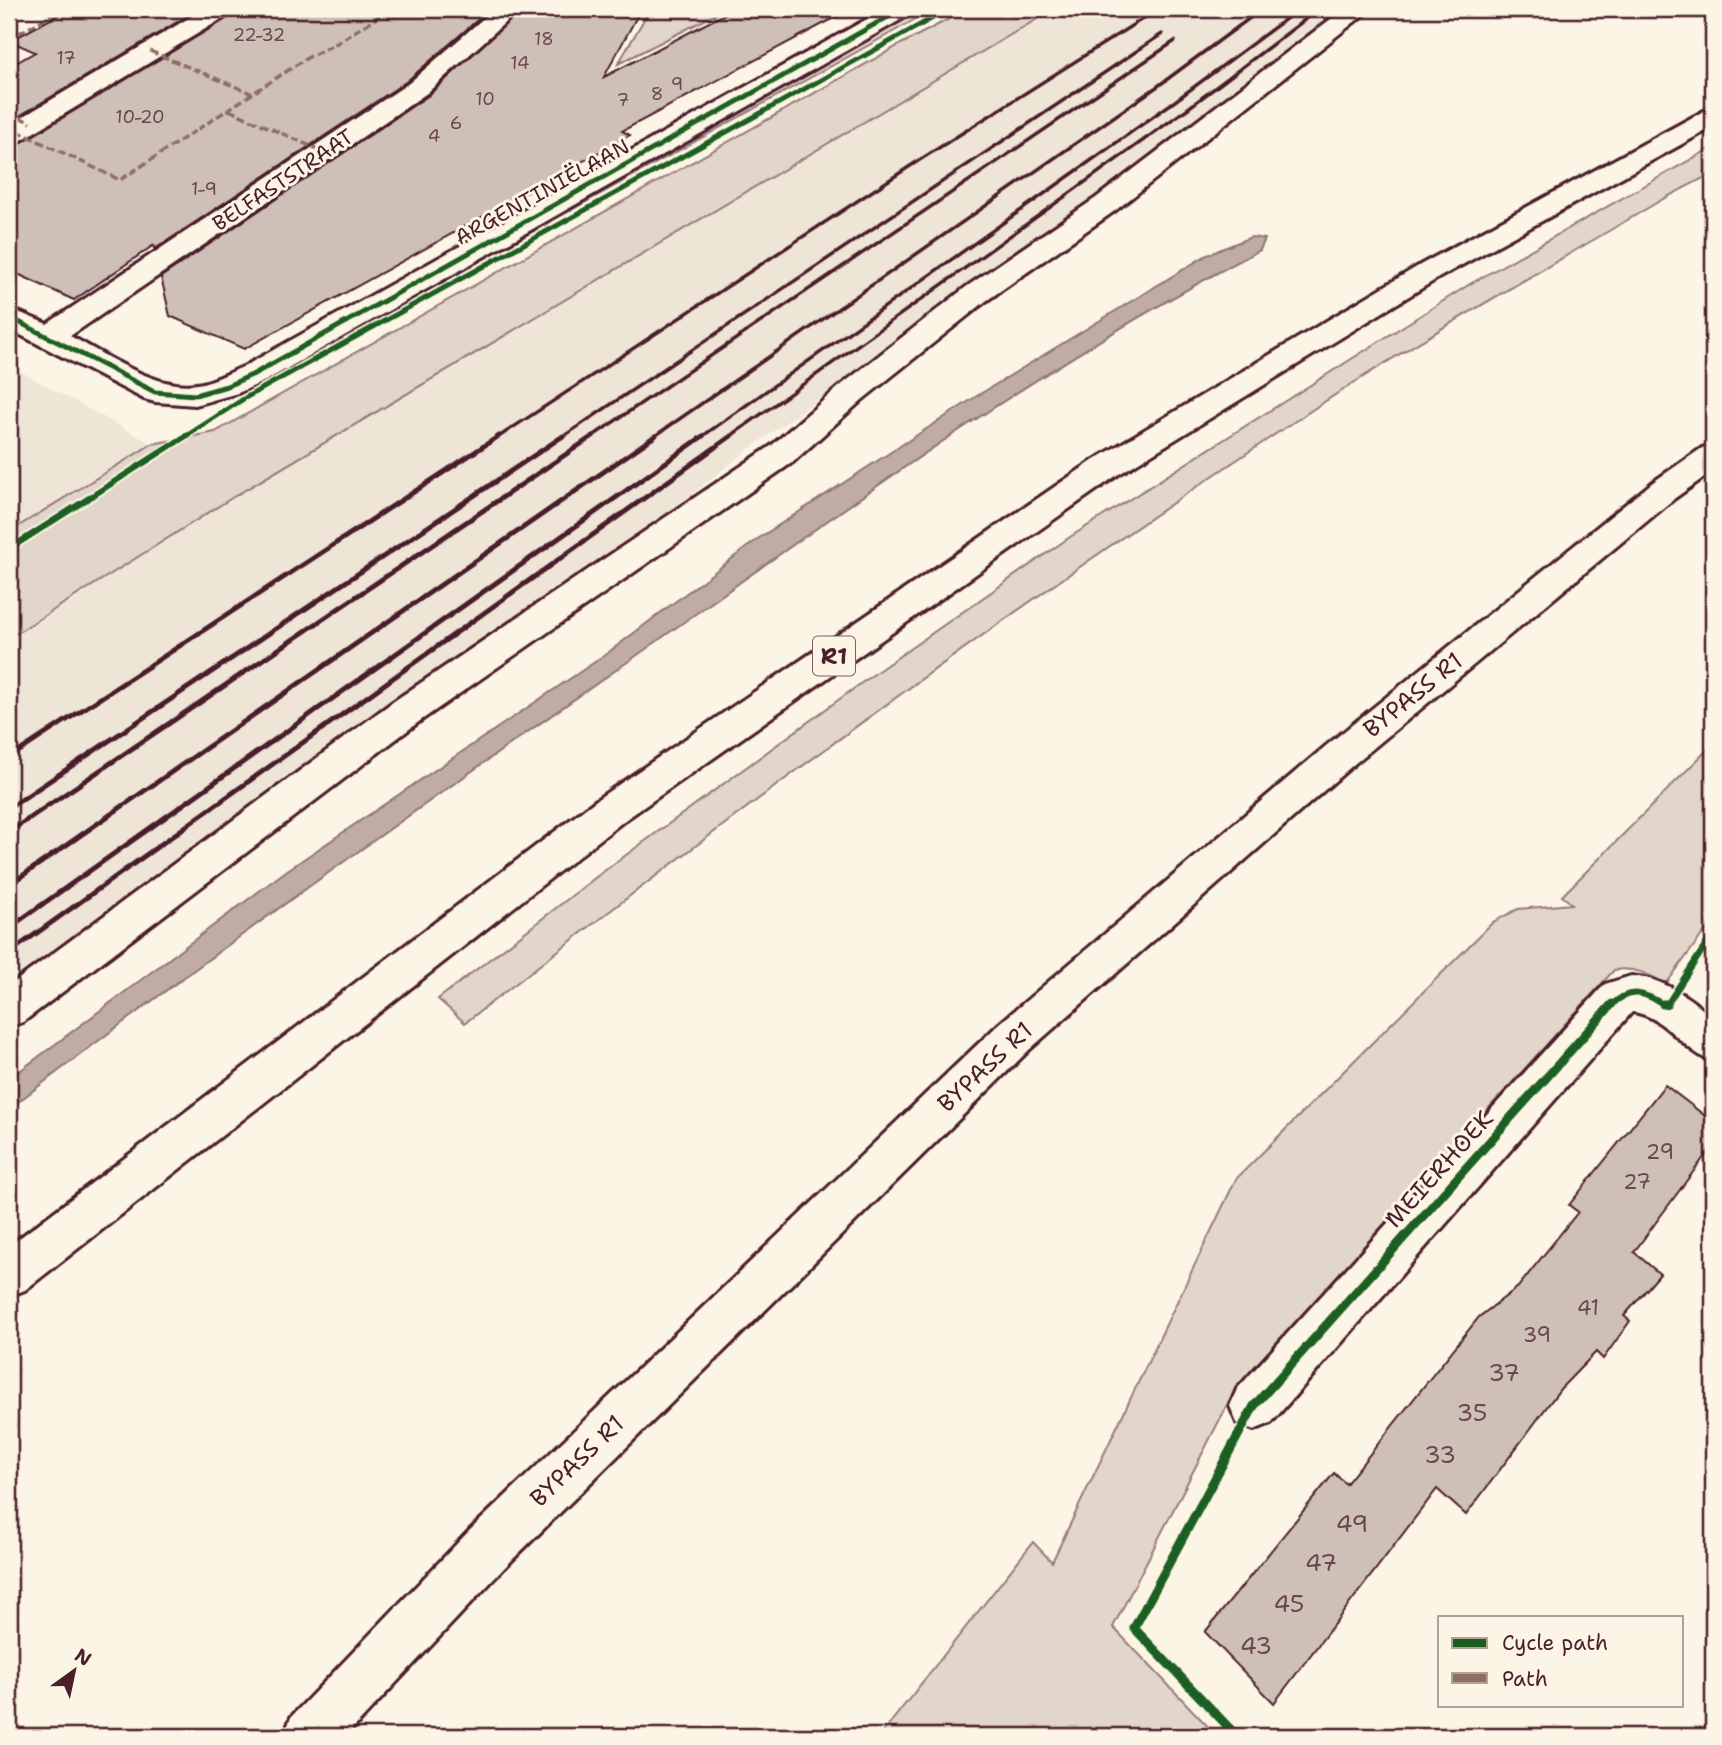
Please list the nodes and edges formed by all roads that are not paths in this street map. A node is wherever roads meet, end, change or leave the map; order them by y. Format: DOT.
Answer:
graph roads {
  1 [pos="221,9"];
  2 [pos="508,9"];
  3 [pos="902,9"];
  4 [pos="1359,9"];
  5 [pos="1713,117"];
  6 [pos="9,136"];
  7 [pos="9,317"];
  8 [pos="47,338"];
  9 [pos="1713,456"];
  10 [pos="9,1009"];
  11 [pos="1713,1043"];
  12 [pos="9,1275"];
  13 [pos="1254,1406"];
  14 [pos="310,1736"];
  1 -- 6 [label="main road"];
  2 -- 8 [label="main road, BELFASTSTRAAT"];
  3 -- 8 [label="main road, ARGENTINIËLAAN"];
  4 -- 10 [label="main road"];
  5 -- 12 [label="main road, R1"];
  7 -- 8 [label="main road"];
  9 -- 14 [label="main road, BYPASS R1"];
  11 -- 13 [label="main road, MEIERHOEK"];
}
